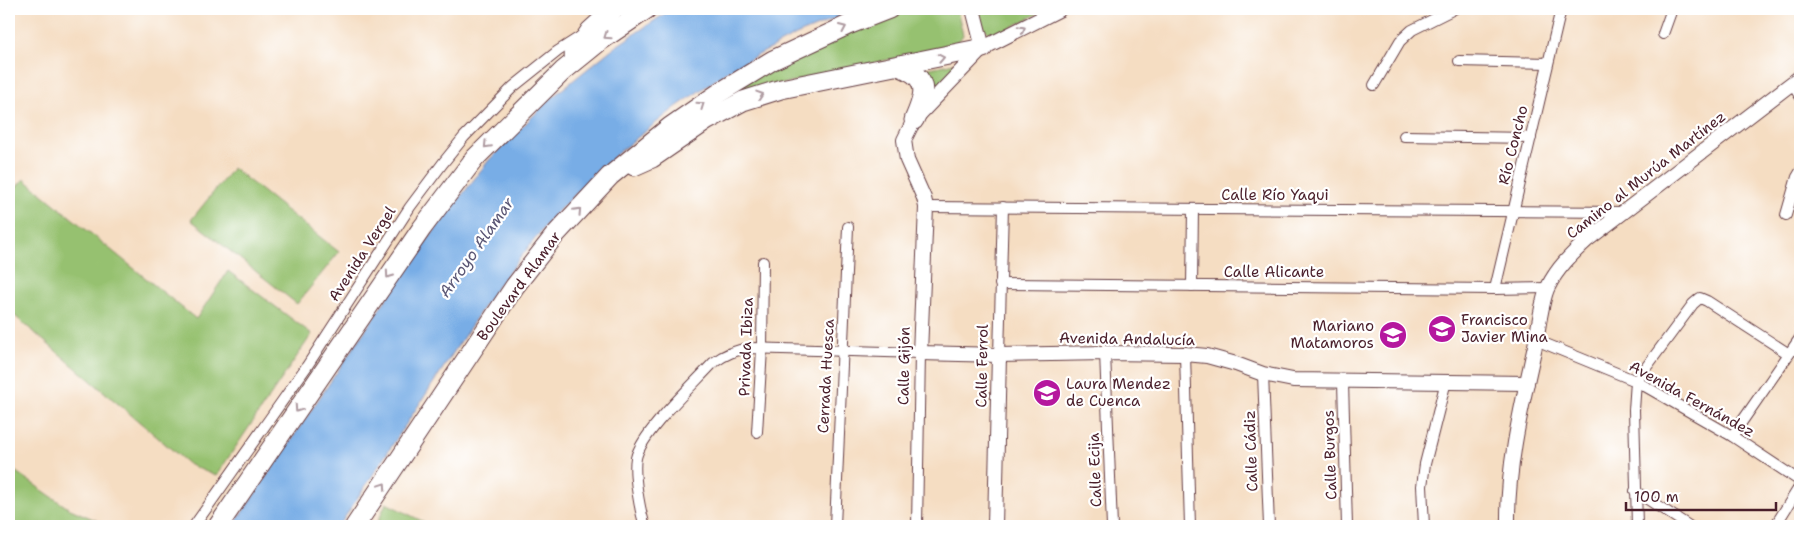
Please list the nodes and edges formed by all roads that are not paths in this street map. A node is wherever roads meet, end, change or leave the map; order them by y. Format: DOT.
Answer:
graph roads {
  1 [pos="614,9"];
  2 [pos="647,9"];
  3 [pos="889,9"];
  4 [pos="973,9"];
  5 [pos="1060,9"];
  6 [pos="1454,9"];
  7 [pos="1561,9"];
  8 [pos="1672,9"];
  9 [pos="590,31"];
  10 [pos="1663,34"];
  11 [pos="982,41"];
  12 [pos="1459,60"];
  13 [pos="1548,63"];
  14 [pos="898,66"];
  15 [pos="563,71"];
  16 [pos="1796,81"];
  17 [pos="1374,86"];
  18 [pos="1800,96"];
  19 [pos="914,120"];
  20 [pos="1404,136"];
  21 [pos="1531,138"];
  22 [pos="1800,172"];
  23 [pos="610,176"];
  24 [pos="926,207"];
  25 [pos="1003,207"];
  26 [pos="1193,209"];
  27 [pos="1512,212"];
  28 [pos="1624,212"];
  29 [pos="1786,215"];
  30 [pos="848,227"];
  31 [pos="763,262"];
  32 [pos="1000,284"];
  33 [pos="1192,286"];
  34 [pos="1547,288"];
  35 [pos="1495,289"];
  36 [pos="1800,338"];
  37 [pos="1536,340"];
  38 [pos="762,349"];
  39 [pos="842,352"];
  40 [pos="920,353"];
  41 [pos="1105,353"];
  42 [pos="1185,354"];
  43 [pos="1789,354"];
  44 [pos="999,355"];
  45 [pos="1263,374"];
  46 [pos="1446,381"];
  47 [pos="1636,381"];
  48 [pos="1343,382"];
  49 [pos="1527,383"];
  50 [pos="757,432"];
  51 [pos="1732,436"];
  52 [pos="1800,481"];
  53 [pos="1800,486"];
  54 [pos="1635,491"];
  55 [pos="194,526"];
  56 [pos="218,526"];
  57 [pos="355,526"];
  58 [pos="645,526"];
  59 [pos="835,526"];
  60 [pos="917,526"];
  61 [pos="995,526"];
  62 [pos="1112,526"];
  63 [pos="1190,526"];
  64 [pos="1269,526"];
  65 [pos="1347,526"];
  66 [pos="1424,526"];
  67 [pos="1508,526"];
  68 [pos="1637,526"];
  69 [pos="1689,526"];
  70 [pos="1775,526"];
  1 -- 9 [label="highway"];
  2 -- 15 [label="highway, one-way"];
  23 -- 3 [label="highway, Boulevard Alamar, one-way"];
  4 -- 11 [label="street"];
  11 -- 5 [label="street, one-way"];
  6 -- 17 [label="street"];
  7 -- 13 [label="street, Río Concho"];
  8 -- 10 [label="street"];
  9 -- 15 [label="highway"];
  9 -- 55 [label="street, Avenida Vergel"];
  14 -- 11 [label="highway, one-way"];
  11 -- 19 [label="street"];
  12 -- 13 [label="street"];
  13 -- 21 [label="street, Río Concho"];
  14 -- 19 [label="highway"];
  23 -- 14 [label="highway, one-way"];
  15 -- 56 [label="highway, one-way"];
  16 -- 18 [label="street"];
  16 -- 28 [label="street, Camino al Murúa Martínez"];
  19 -- 24 [label="street"];
  20 -- 21 [label="street"];
  21 -- 27 [label="street, Río Concho"];
  22 -- 29 [label="street"];
  57 -- 23 [label="highway, Boulevard Alamar, one-way"];
  24 -- 25 [label="street, Calle Río Yaqui"];
  24 -- 40 [label="street, Calle Gijón"];
  25 -- 26 [label="street, Calle Río Yaqui"];
  25 -- 32 [label="street, Calle Ferrol"];
  26 -- 27 [label="street, Calle Río Yaqui"];
  26 -- 33 [label="street"];
  27 -- 28 [label="street, Calle Río Yaqui"];
  27 -- 35 [label="street, Río Concho"];
  28 -- 34 [label="street, Camino al Murúa Martínez"];
  30 -- 39 [label="street, Cerrada Huesca"];
  31 -- 38 [label="street, Privada Ibiza"];
  32 -- 33 [label="street, Calle Alicante"];
  32 -- 44 [label="street, Calle Ferrol"];
  33 -- 35 [label="street, Calle Alicante"];
  34 -- 35 [label="street, Calle Alicante"];
  34 -- 37 [label="street, Camino al Murúa Martínez"];
  36 -- 43 [label="street"];
  37 -- 47 [label="street, Avenida Fernández"];
  37 -- 49 [label="street, Camino al Murúa Martínez"];
  38 -- 39 [label="street, Avenida Andalucía"];
  38 -- 50 [label="street, Privada Ibiza"];
  38 -- 58 [label="street, Avenida Andalucía"];
  39 -- 40 [label="street, Avenida Andalucía"];
  39 -- 59 [label="street, Cerrada Huesca"];
  40 -- 44 [label="street, Avenida Andalucía"];
  40 -- 60 [label="street, Calle Gijón"];
  41 -- 42 [label="street, Avenida Andalucía"];
  41 -- 44 [label="street, Avenida Andalucía"];
  41 -- 62 [label="street, Calle Ecija"];
  42 -- 45 [label="street, Avenida Andalucía"];
  42 -- 63 [label="street"];
  43 -- 47 [label="street"];
  43 -- 51 [label="street"];
  44 -- 61 [label="street, Calle Ferrol"];
  45 -- 48 [label="street, Avenida Andalucía"];
  45 -- 64 [label="street, Calle Cádiz"];
  46 -- 48 [label="street, Avenida Andalucía"];
  46 -- 49 [label="street, Avenida Andalucía"];
  46 -- 66 [label="street"];
  47 -- 51 [label="street, Avenida Fernández"];
  47 -- 54 [label="street"];
  48 -- 65 [label="street, Calle Burgos"];
  49 -- 67 [label="street, Camino al Murúa Martínez"];
  51 -- 52 [label="street, Avenida Fernández"];
  53 -- 70 [label="street"];
  54 -- 68 [label="street"];
  54 -- 69 [label="street"];
}
